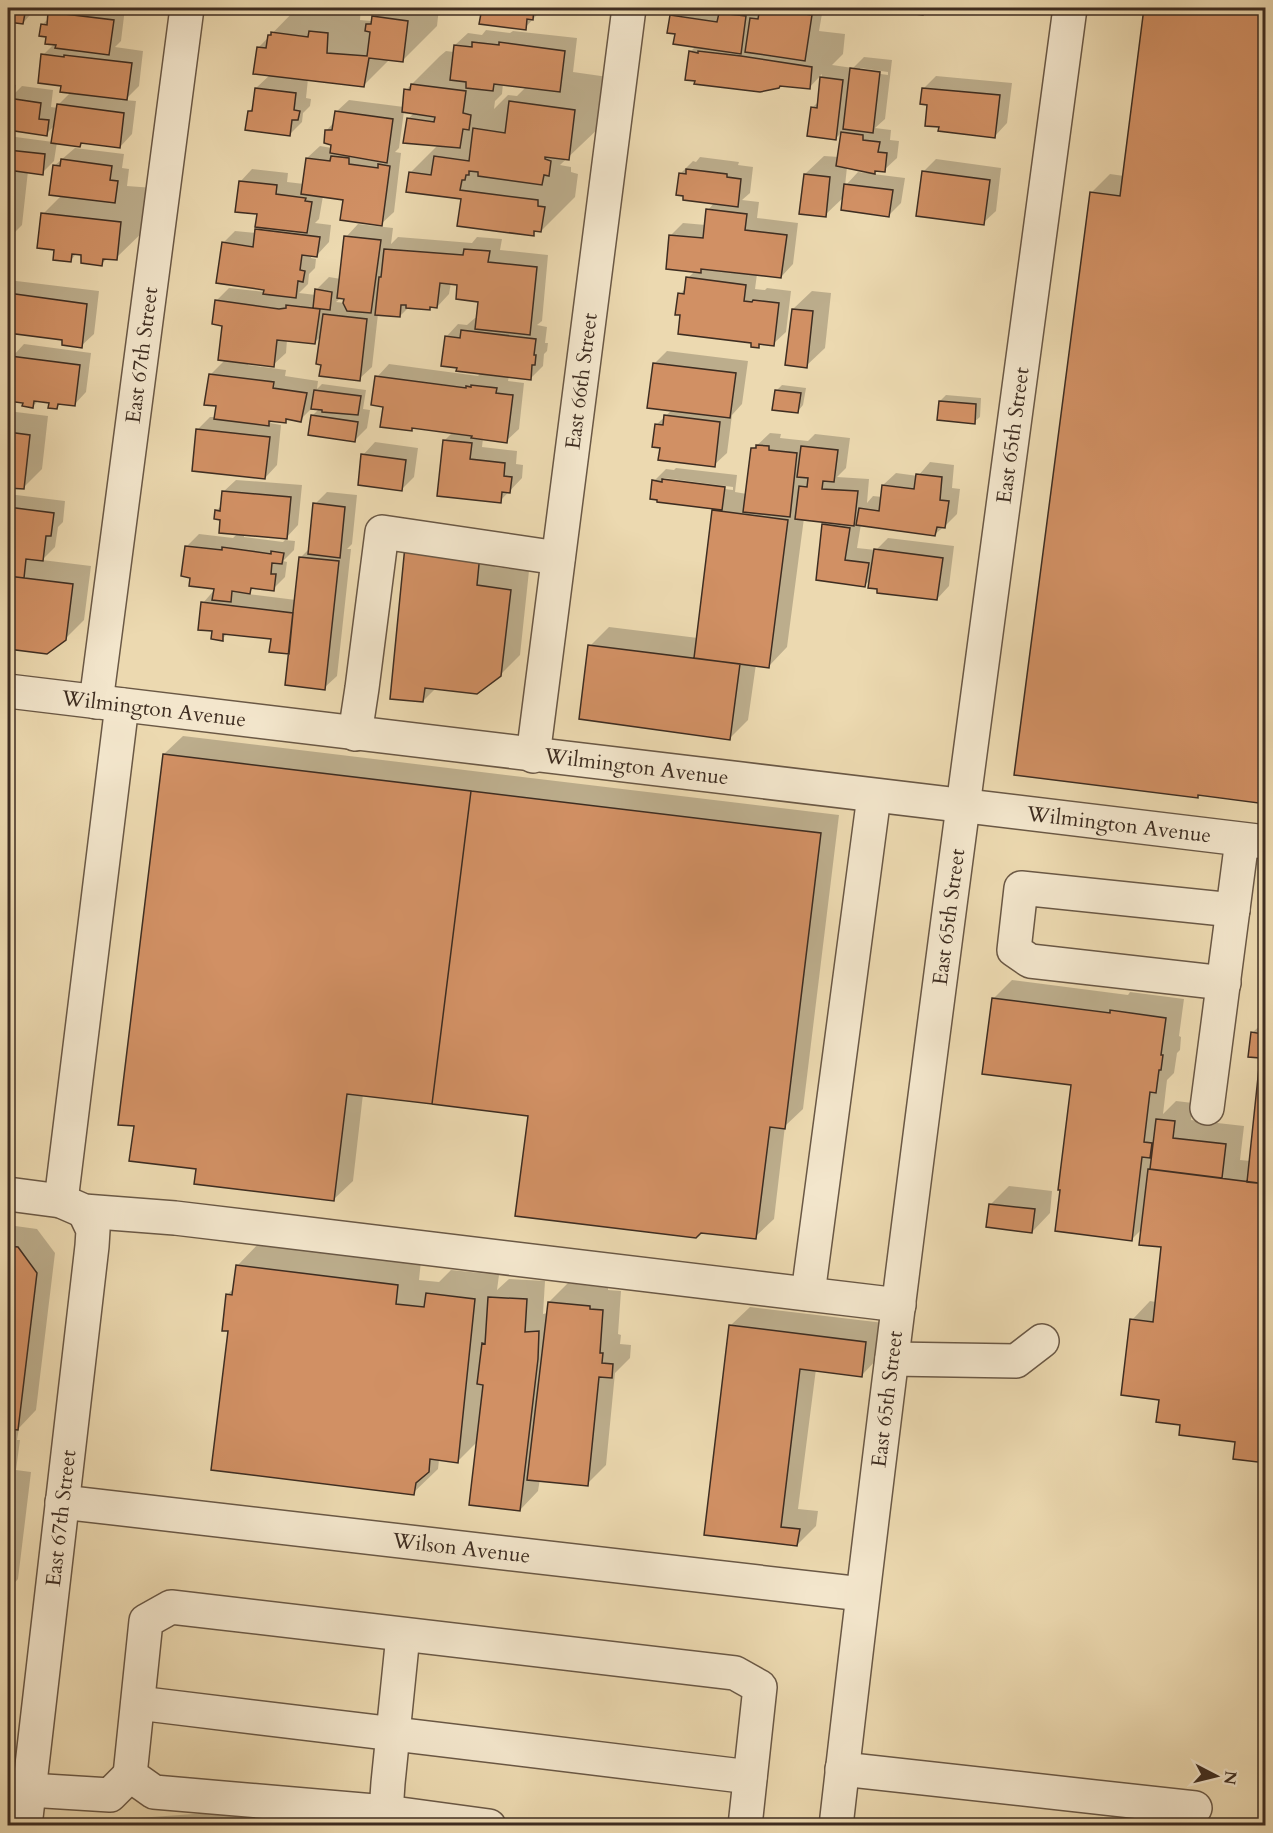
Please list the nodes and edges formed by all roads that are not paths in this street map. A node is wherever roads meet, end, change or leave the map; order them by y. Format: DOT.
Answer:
graph roads {
  1 [pos="187,8"];
  2 [pos="629,8"];
  3 [pos="1070,8"];
  4 [pos="558,558"];
  5 [pos="8,691"];
  6 [pos="109,704"];
  7 [pos="355,734"];
  8 [pos="533,756"];
  9 [pos="874,796"];
  10 [pos="963,806"];
  11 [pos="1254,841"];
  12 [pos="1233,910"];
  13 [pos="1224,983"];
  14 [pos="1207,1108"];
  15 [pos="8,1194"];
  16 [pos="73,1206"];
  17 [pos="808,1294"];
  18 [pos="899,1305"];
  19 [pos="1042,1341"];
  20 [pos="892,1359"];
  21 [pos="62,1502"];
  22 [pos="862,1594"];
  23 [pos="403,1635"];
  24 [pos="138,1703"];
  25 [pos="392,1735"];
  26 [pos="842,1769"];
  27 [pos="130,1775"];
  28 [pos="750,1777"];
  29 [pos="29,1790"];
  30 [pos="1195,1808"];
  31 [pos="389,1819"];
  32 [pos="25,1826"];
  33 [pos="489,1826"];
  34 [pos="745,1826"];
  35 [pos="836,1826"];
  1 -- 6 [label="street, East 67th Street"];
  2 -- 4 [label="street, East 66th Street"];
  3 -- 10 [label="street, East 65th Street"];
  4 -- 7 [label="street"];
  4 -- 8 [label="street, East 66th Street"];
  5 -- 6 [label="street, Wilmington Avenue"];
  6 -- 7 [label="street, Wilmington Avenue"];
  6 -- 16 [label="street, East 67th Street"];
  7 -- 8 [label="street, Wilmington Avenue"];
  8 -- 9 [label="street, Wilmington Avenue"];
  9 -- 10 [label="street, Wilmington Avenue"];
  9 -- 17 [label="street"];
  10 -- 11 [label="street, Wilmington Avenue"];
  10 -- 18 [label="street, East 65th Street"];
  11 -- 12 [label="street"];
  12 -- 13 [label="street"];
  12 -- 13 [label="street"];
  13 -- 14 [label="street"];
  15 -- 16 [label="street"];
  16 -- 17 [label="street"];
  16 -- 21 [label="street, East 67th Street"];
  17 -- 18 [label="street"];
  18 -- 20 [label="street, East 65th Street"];
  19 -- 20 [label="street"];
  20 -- 22 [label="street, East 65th Street"];
  21 -- 22 [label="street, Wilson Avenue"];
  21 -- 29 [label="street, East 67th Street"];
  22 -- 26 [label="street, East 65th Street"];
  23 -- 24 [label="street"];
  23 -- 25 [label="street"];
  23 -- 28 [label="street"];
  24 -- 25 [label="street"];
  24 -- 27 [label="street"];
  25 -- 28 [label="street"];
  25 -- 31 [label="street"];
  26 -- 30 [label="street"];
  26 -- 35 [label="street, East 65th Street"];
  27 -- 29 [label="street"];
  27 -- 31 [label="street"];
  28 -- 34 [label="street"];
  29 -- 32 [label="street, East 67th Street"];
  31 -- 33 [label="street"];
}
